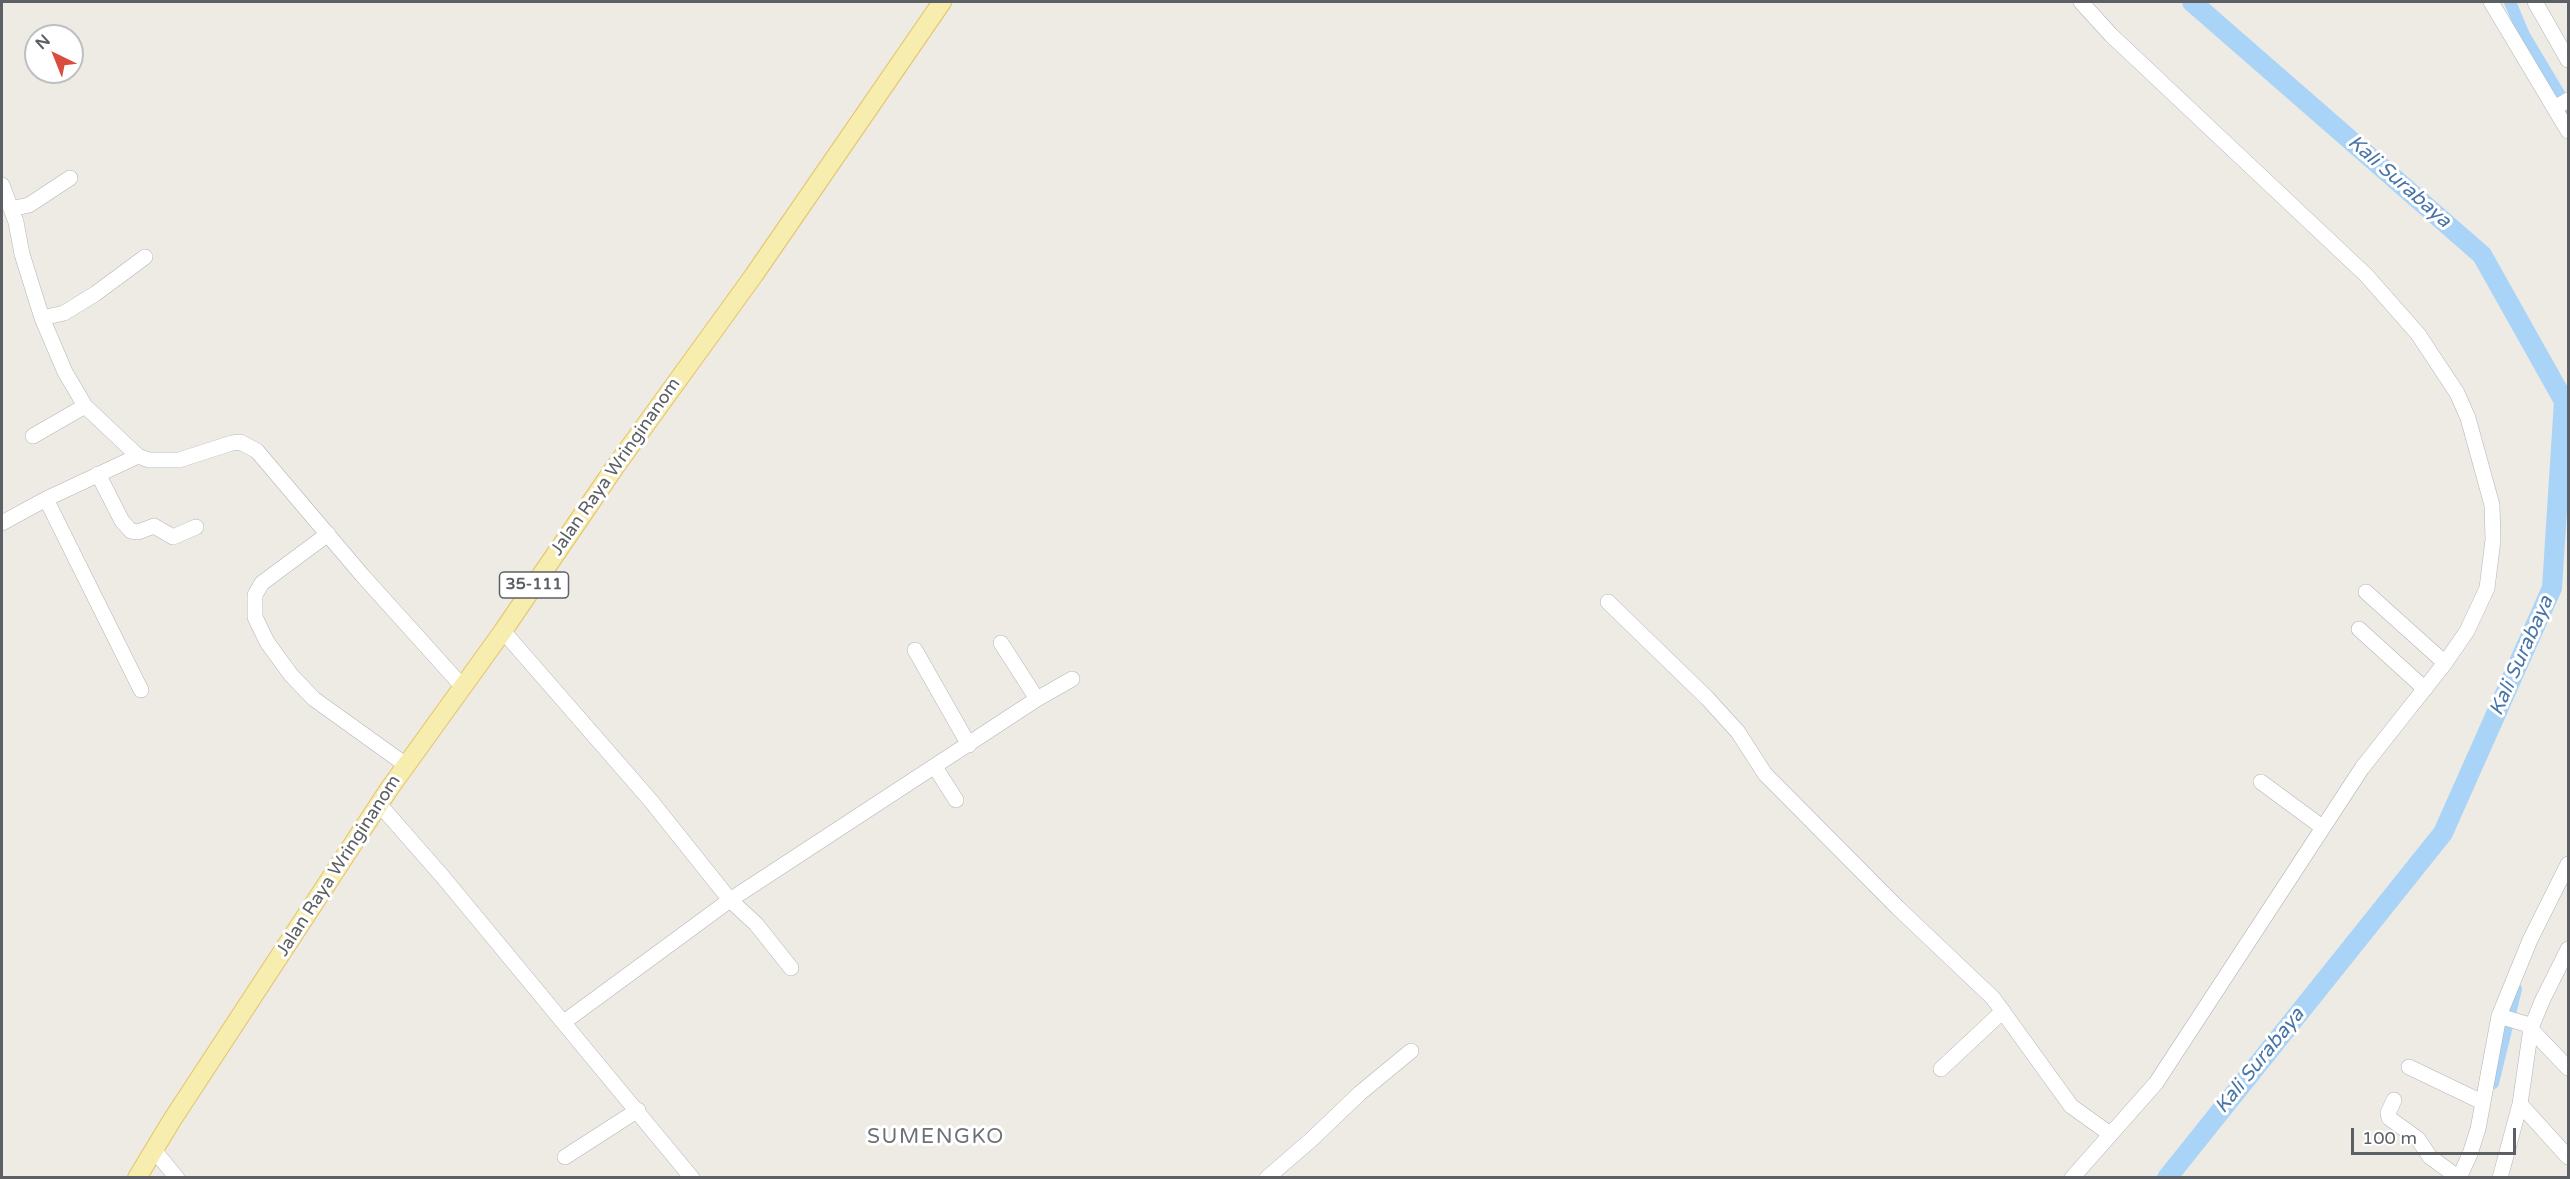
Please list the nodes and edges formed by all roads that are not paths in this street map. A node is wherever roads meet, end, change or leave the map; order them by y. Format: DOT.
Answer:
graph roads {
  1 [pos="942,2"];
  2 [pos="2081,2"];
  3 [pos="2491,2"];
  4 [pos="2535,2"];
  5 [pos="2568,60"];
  6 [pos="2560,104"];
  7 [pos="2568,131"];
  8 [pos="70,178"];
  9 [pos="2,185"];
  10 [pos="11,209"];
  11 [pos="145,257"];
  12 [pos="42,318"];
  13 [pos="86,406"];
  14 [pos="33,436"];
  15 [pos="138,456"];
  16 [pos="98,474"];
  17 [pos="46,499"];
  18 [pos="2,523"];
  19 [pos="196,527"];
  20 [pos="328,534"];
  21 [pos="2366,592"];
  22 [pos="1608,602"];
  23 [pos="2359,629"];
  24 [pos="503,631"];
  25 [pos="1001,643"];
  26 [pos="915,650"];
  27 [pos="2445,663"];
  28 [pos="1072,679"];
  29 [pos="462,686"];
  30 [pos="2425,689"];
  31 [pos="141,690"];
  32 [pos="1037,699"];
  33 [pos="969,745"];
  34 [pos="406,765"];
  35 [pos="935,767"];
  36 [pos="2261,782"];
  37 [pos="956,800"];
  38 [pos="379,804"];
  39 [pos="2322,827"];
  40 [pos="2568,864"];
  41 [pos="730,900"];
  42 [pos="2568,949"];
  43 [pos="791,968"];
  44 [pos="2003,1011"];
  45 [pos="2501,1016"];
  46 [pos="564,1022"];
  47 [pos="2529,1026"];
  48 [pos="1411,1051"];
  49 [pos="2409,1067"];
  50 [pos="2568,1068"];
  51 [pos="1941,1069"];
  52 [pos="2394,1100"];
  53 [pos="2482,1102"];
  54 [pos="2520,1104"];
  55 [pos="638,1110"];
  56 [pos="2110,1134"];
  57 [pos="154,1150"];
  58 [pos="565,1157"];
  59 [pos="2568,1157"];
  60 [pos="137,1178"];
  61 [pos="177,1178"];
  62 [pos="692,1178"];
  63 [pos="1267,1178"];
  64 [pos="2072,1178"];
  65 [pos="2459,1178"];
  66 [pos="2500,1178"];
  1 -- 24 [label="main road, Jalan Raya Wringinanom / 35-111"];
  2 -- 27 [label="street"];
  3 -- 6 [label="street"];
  4 -- 5 [label="street"];
  6 -- 7 [label="street"];
  8 -- 10 [label="street"];
  9 -- 10 [label="street"];
  10 -- 12 [label="street"];
  11 -- 12 [label="street"];
  12 -- 13 [label="street"];
  13 -- 14 [label="street"];
  13 -- 15 [label="street"];
  15 -- 16 [label="street"];
  15 -- 20 [label="street"];
  16 -- 17 [label="street"];
  16 -- 19 [label="street"];
  17 -- 18 [label="street"];
  17 -- 31 [label="street"];
  20 -- 29 [label="street"];
  20 -- 34 [label="street"];
  21 -- 27 [label="street"];
  22 -- 44 [label="street"];
  23 -- 30 [label="street"];
  24 -- 29 [label="main road, Jalan Raya Wringinanom / 35-111"];
  24 -- 41 [label="street"];
  25 -- 32 [label="street"];
  26 -- 33 [label="street"];
  27 -- 30 [label="street"];
  28 -- 32 [label="street"];
  29 -- 34 [label="main road, Jalan Raya Wringinanom / 35-111"];
  30 -- 39 [label="street"];
  32 -- 33 [label="street"];
  33 -- 35 [label="street"];
  34 -- 38 [label="main road, Jalan Raya Wringinanom / 35-111"];
  35 -- 37 [label="street"];
  35 -- 41 [label="street"];
  36 -- 39 [label="street"];
  38 -- 46 [label="street"];
  38 -- 57 [label="main road, Jalan Raya Wringinanom / 35-111"];
  39 -- 56 [label="street"];
  40 -- 45 [label="street"];
  41 -- 43 [label="street"];
  41 -- 46 [label="street"];
  42 -- 47 [label="street"];
  44 -- 51 [label="street"];
  44 -- 56 [label="street"];
  45 -- 47 [label="street"];
  45 -- 53 [label="street"];
  46 -- 55 [label="street"];
  47 -- 50 [label="street"];
  47 -- 54 [label="street"];
  48 -- 63 [label="street"];
  49 -- 53 [label="street"];
  52 -- 65 [label="street"];
  53 -- 65 [label="street"];
  54 -- 59 [label="street"];
  54 -- 66 [label="street"];
  55 -- 58 [label="street"];
  55 -- 62 [label="street"];
  56 -- 64 [label="street"];
  57 -- 60 [label="main road, Jalan Raya Wringinanom / 35-111"];
  57 -- 61 [label="street"];
}
